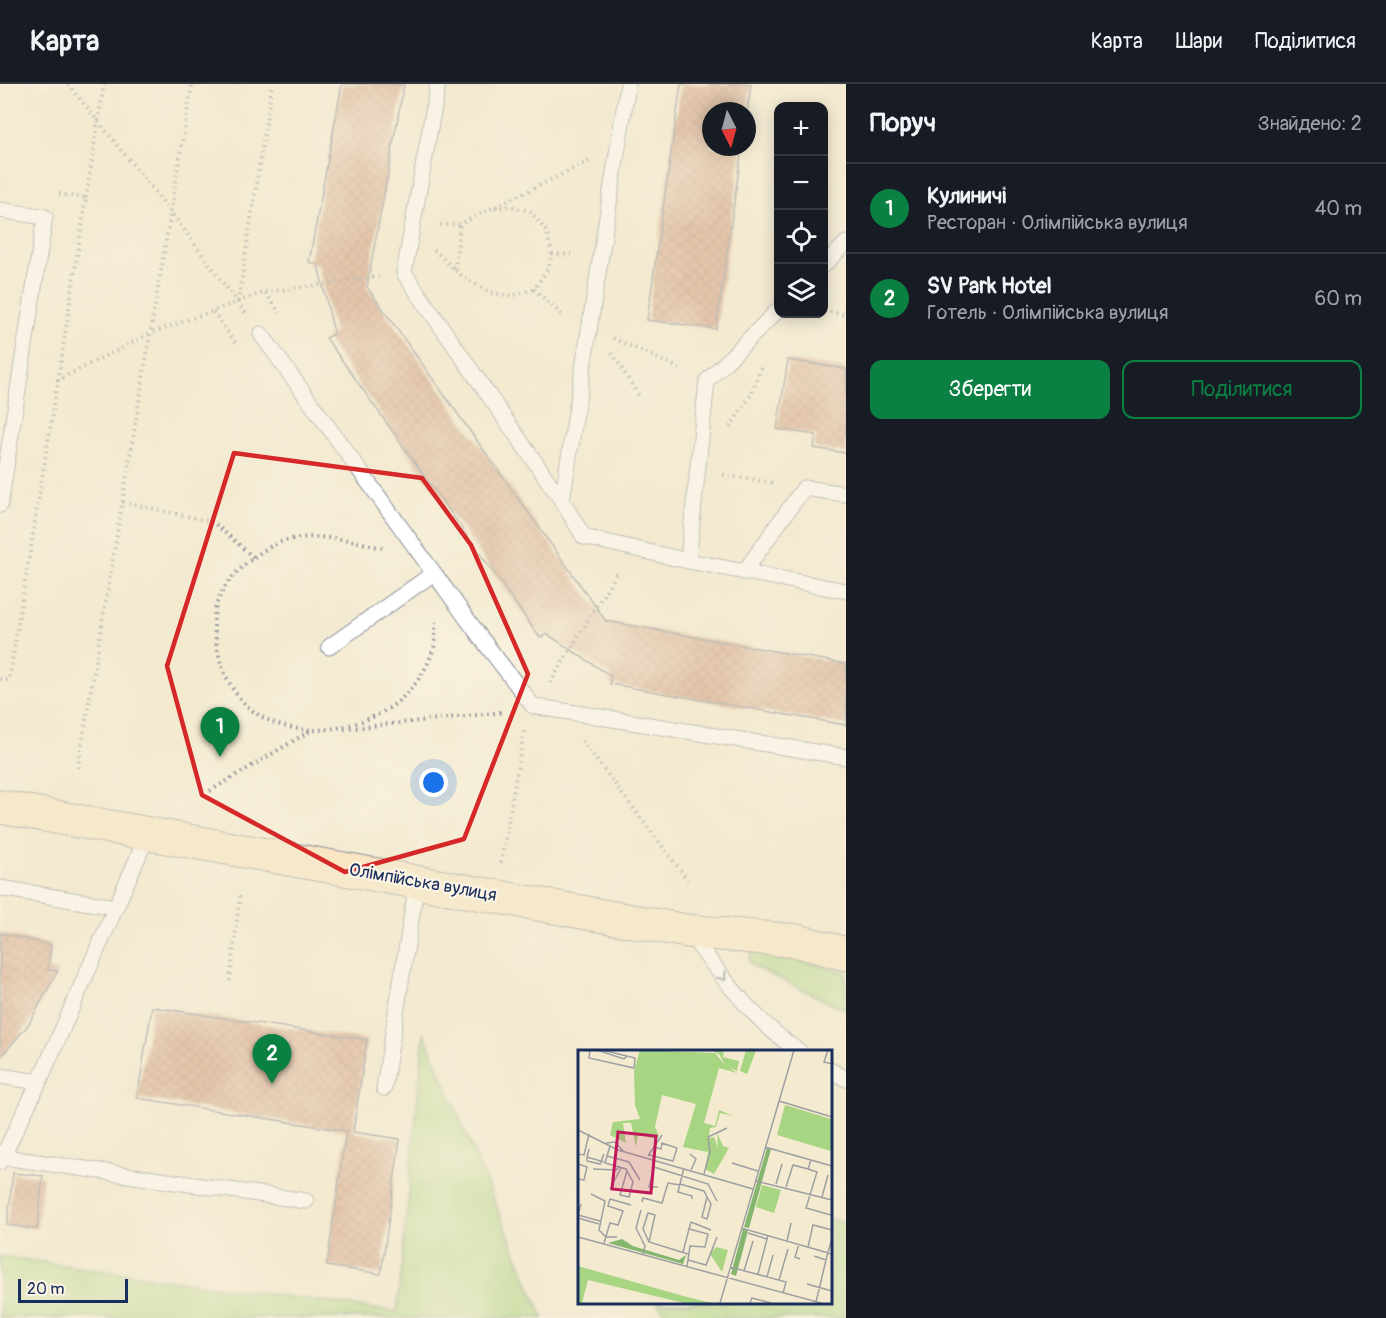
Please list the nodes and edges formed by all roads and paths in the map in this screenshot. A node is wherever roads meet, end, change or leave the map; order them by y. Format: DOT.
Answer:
graph roads {
  1 [pos="68,84"];
  2 [pos="104,84"];
  3 [pos="192,84"];
  4 [pos="272,84"];
  5 [pos="438,84"];
  6 [pos="628,84"];
  7 [pos="98,122"];
  8 [pos="590,160"];
  9 [pos="54,193"];
  10 [pos="86,198"];
  11 [pos="491,209"];
  12 [pos="0,210"];
  13 [pos="171,212"];
  14 [pos="460,224"];
  15 [pos="432,226"];
  16 [pos="846,243"];
  17 [pos="552,254"];
  18 [pos="586,255"];
  19 [pos="826,264"];
  20 [pos="455,269"];
  21 [pos="404,273"];
  22 [pos="534,289"];
  23 [pos="265,292"];
  24 [pos="238,303"];
  25 [pos="828,312"];
  26 [pos="774,314"];
  27 [pos="846,315"];
  28 [pos="567,320"];
  29 [pos="286,321"];
  30 [pos="151,333"];
  31 [pos="261,334"];
  32 [pos="610,336"];
  33 [pos="610,350"];
  34 [pos="766,354"];
  35 [pos="58,380"];
  36 [pos="707,381"];
  37 [pos="639,396"];
  38 [pos="724,436"];
  39 [pos="717,474"];
  40 [pos="804,488"];
  41 [pos="846,494"];
  42 [pos="562,501"];
  43 [pos="123,502"];
  44 [pos="0,505"];
  45 [pos="253,557"];
  46 [pos="688,561"];
  47 [pos="744,572"];
  48 [pos="434,573"];
  49 [pos="627,576"];
  50 [pos="846,591"];
  51 [pos="329,646"];
  52 [pos="0,679"];
  53 [pos="559,689"];
  54 [pos="505,712"];
  55 [pos="524,731"];
  56 [pos="579,738"];
  57 [pos="846,757"];
  58 [pos="78,768"];
  59 [pos="210,791"];
  60 [pos="0,807"];
  61 [pos="149,832"];
  62 [pos="504,846"];
  63 [pos="688,880"];
  64 [pos="417,882"];
  65 [pos="0,888"];
  66 [pos="240,893"];
  67 [pos="115,907"];
  68 [pos="687,931"];
  69 [pos="846,954"];
  70 [pos="230,981"];
  71 [pos="798,1050"];
  72 [pos="831,1070"];
  73 [pos="0,1076"];
  74 [pos="846,1078"];
  75 [pos="39,1082"];
  76 [pos="384,1088"];
  77 [pos="2,1160"];
  78 [pos="306,1201"];
  1 -- 7 [label="path"];
  2 -- 7 [label="path"];
  3 -- 13 [label="path"];
  4 -- 24 [label="path"];
  5 -- 21 [label="lane"];
  6 -- 42 [label="lane"];
  7 -- 10 [label="path"];
  7 -- 13 [label="path"];
  8 -- 11 [label="path"];
  9 -- 10 [label="path"];
  10 -- 35 [label="path"];
  11 -- 14 [label="path"];
  11 -- 17 [label="path"];
  12 -- 44 [label="lane"];
  13 -- 24 [label="path"];
  13 -- 30 [label="path"];
  14 -- 15 [label="path"];
  14 -- 20 [label="path"];
  16 -- 19 [label="lane"];
  17 -- 18 [label="path"];
  17 -- 22 [label="path"];
  20 -- 21 [label="path"];
  20 -- 22 [label="path"];
  21 -- 23 [label="path"];
  21 -- 42 [label="lane"];
  22 -- 28 [label="path"];
  23 -- 24 [label="path"];
  23 -- 29 [label="path"];
  24 -- 30 [label="path"];
  24 -- 31 [label="path"];
  25 -- 27 [label="path"];
  26 -- 36 [label="lane"];
  30 -- 35 [label="path"];
  30 -- 43 [label="path"];
  31 -- 48 [label="lane"];
  32 -- 36 [label="path"];
  33 -- 37 [label="path"];
  34 -- 38 [label="path"];
  35 -- 52 [label="path"];
  36 -- 46 [label="lane"];
  39 -- 40 [label="path"];
  40 -- 41 [label="lane"];
  40 -- 47 [label="lane"];
  42 -- 46 [label="lane"];
  43 -- 45 [label="path"];
  43 -- 58 [label="path"];
  46 -- 47 [label="lane"];
  47 -- 50 [label="lane"];
  48 -- 51 [label="lane"];
  48 -- 57 [label="lane"];
  49 -- 53 [label="path"];
  54 -- 59 [label="path"];
  55 -- 62 [label="path"];
  56 -- 63 [label="path"];
  60 -- 61 [label="street, Олімпійська вулиця"];
  61 -- 64 [label="street, Олімпійська вулиця"];
  61 -- 67 [label="lane"];
  64 -- 68 [label="street, Олімпійська вулиця"];
  64 -- 76 [label="lane"];
  65 -- 67 [label="lane"];
  66 -- 70 [label="path"];
  67 -- 75 [label="lane"];
  68 -- 69 [label="street, Олімпійська вулиця"];
  68 -- 71 [label="lane, one-way"];
  72 -- 74 [label="lane"];
  73 -- 75 [label="lane"];
  75 -- 77 [label="lane"];
  77 -- 78 [label="lane"];
}
